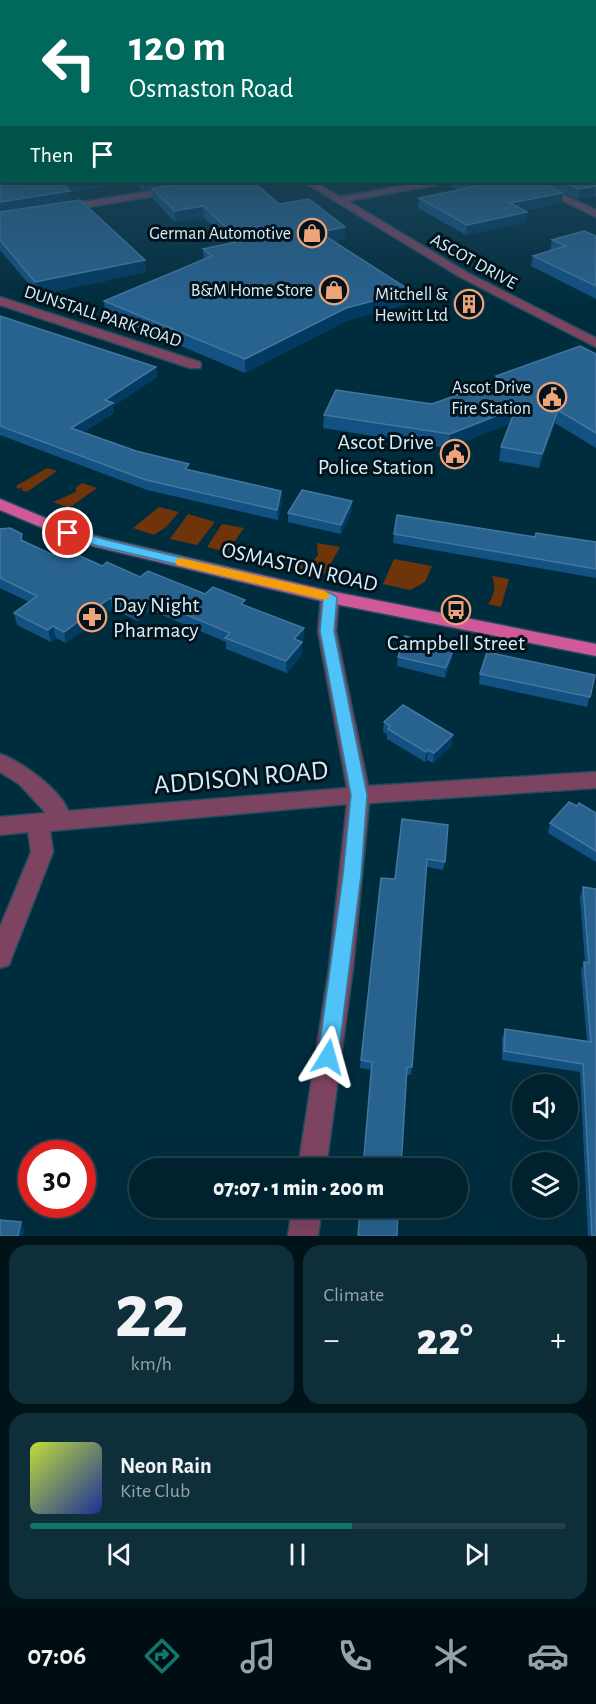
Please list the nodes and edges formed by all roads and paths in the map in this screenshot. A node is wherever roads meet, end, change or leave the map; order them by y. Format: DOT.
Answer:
graph roads {
  1 [pos="190,188"];
  2 [pos="318,188"];
  3 [pos="405,188"];
  4 [pos="541,188"];
  5 [pos="338,200"];
  6 [pos="55,210"];
  7 [pos="596,214"];
  8 [pos="0,301"];
  9 [pos="596,343"];
  10 [pos="195,365"];
  11 [pos="0,504"];
  12 [pos="330,597"];
  13 [pos="596,650"];
  14 [pos="0,762"];
  15 [pos="596,780"];
  16 [pos="359,795"];
  17 [pos="49,823"];
  18 [pos="0,826"];
  19 [pos="0,957"];
  20 [pos="313,1158"];
  21 [pos="306,1218"];
  22 [pos="303,1236"];
  1 -- 6 [label="street"];
  2 -- 5 [label="street, ASCOT DRIVE"];
  3 -- 5 [label="street"];
  4 -- 7 [label="street"];
  5 -- 9 [label="street, ASCOT DRIVE"];
  8 -- 10 [label="street, DUNSTALL PARK ROAD"];
  11 -- 12 [label="main road, OSMASTON ROAD"];
  12 -- 13 [label="main road, OSMASTON ROAD"];
  12 -- 16 [label="street"];
  14 -- 17 [label="street"];
  15 -- 16 [label="street, ADDISON ROAD"];
  16 -- 17 [label="street, ADDISON ROAD"];
  16 -- 20 [label="street"];
  17 -- 18 [label="street, ADDISON ROAD"];
  17 -- 19 [label="street"];
  21 -- 22 [label="street"];
}
